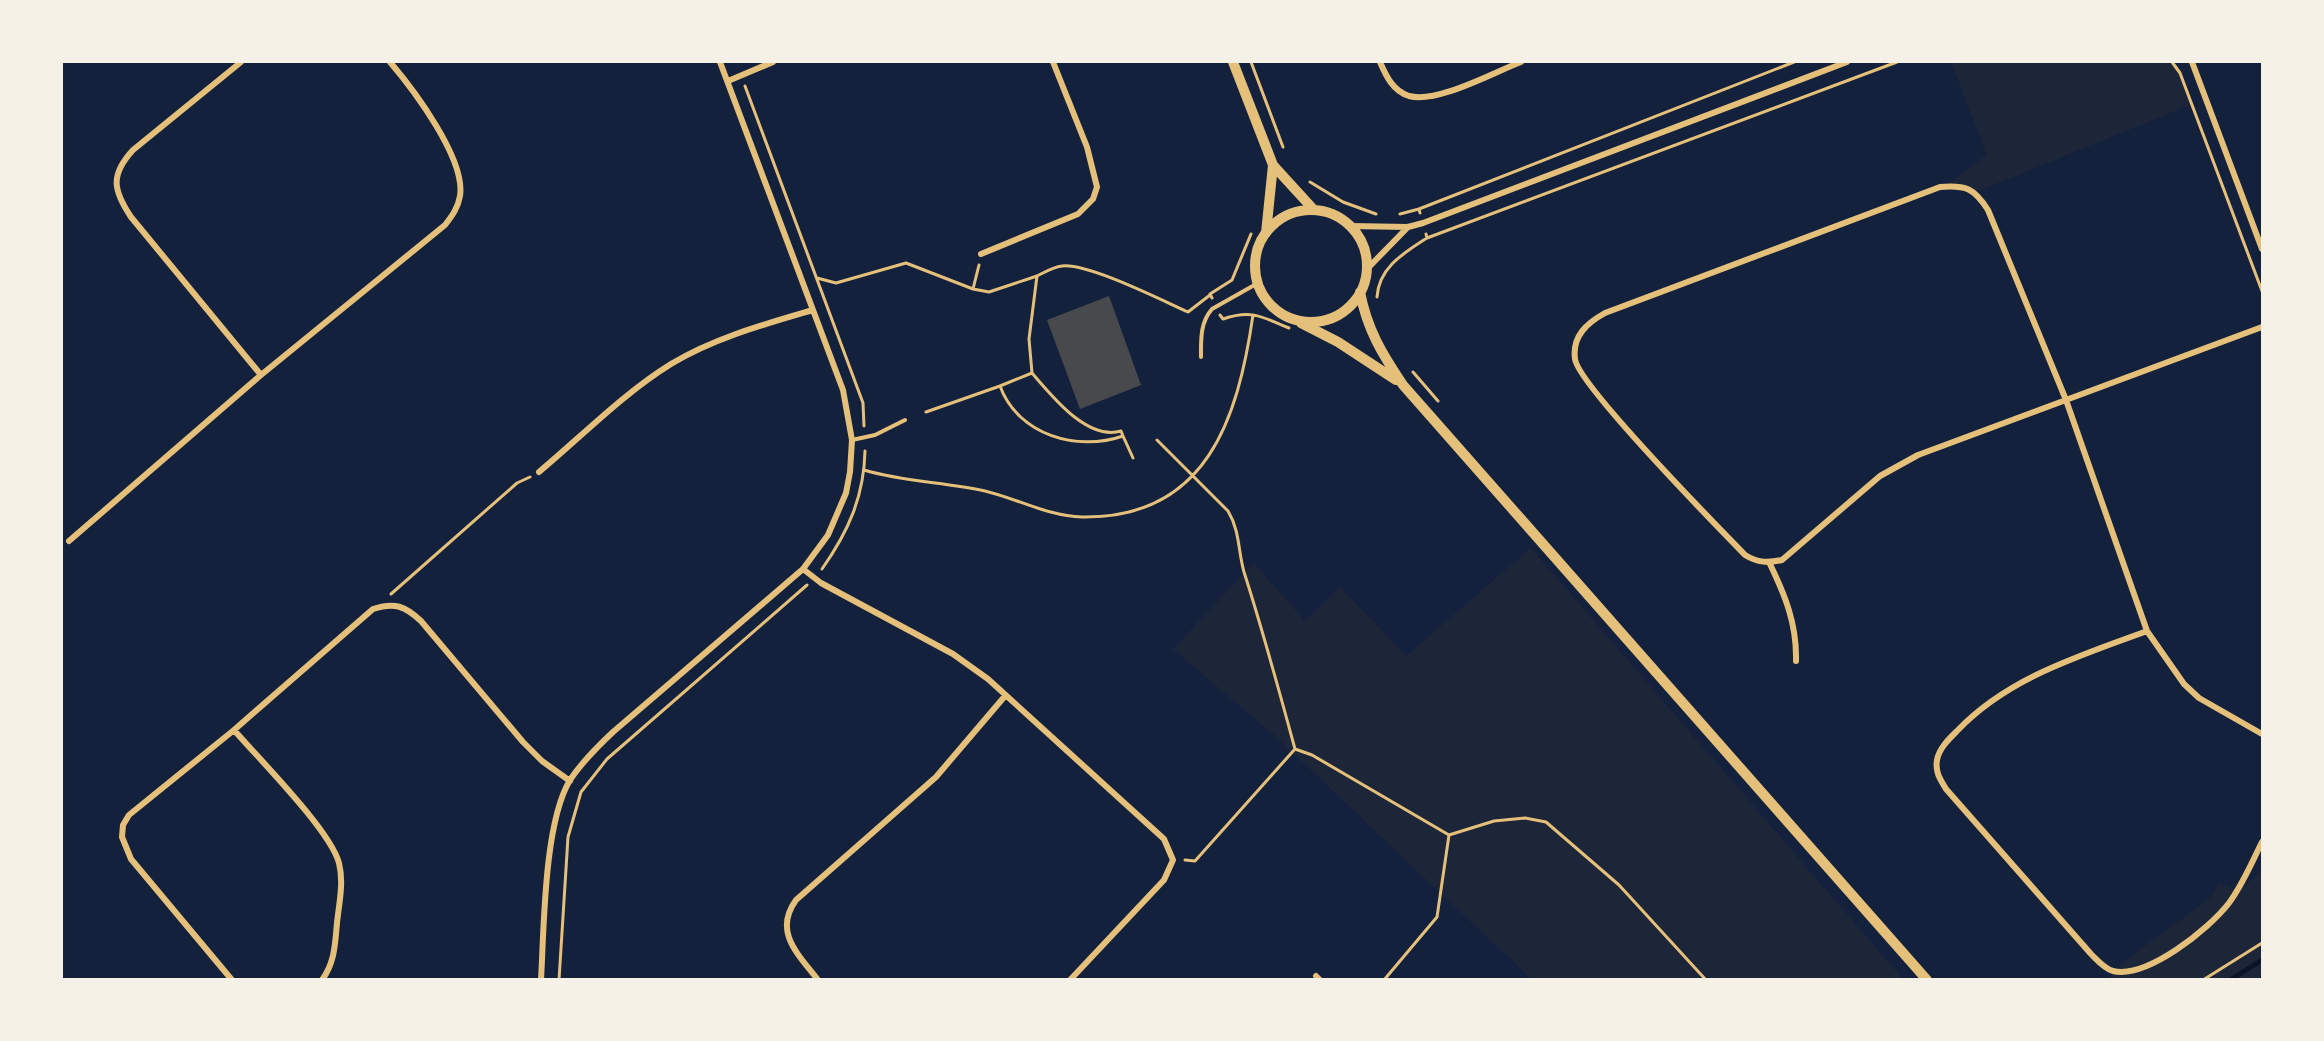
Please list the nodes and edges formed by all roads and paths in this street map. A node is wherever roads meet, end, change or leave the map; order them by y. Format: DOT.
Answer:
graph roads {
  1 [pos="241,62"];
  2 [pos="390,62"];
  3 [pos="720,62"];
  4 [pos="773,62"];
  5 [pos="1053,62"];
  6 [pos="1233,62"];
  7 [pos="1251,62"];
  8 [pos="1380,62"];
  9 [pos="1521,62"];
  10 [pos="1794,62"];
  11 [pos="1846,62"];
  12 [pos="1897,62"];
  13 [pos="2172,62"];
  14 [pos="2192,62"];
  15 [pos="741,75"];
  16 [pos="728,81"];
  17 [pos="1268,153"];
  18 [pos="1273,165"];
  19 [pos="1309,182"];
  20 [pos="1419,209"];
  21 [pos="1314,210"];
  22 [pos="1396,215"];
  23 [pos="1384,217"];
  24 [pos="1423,223"];
  25 [pos="1255,226"];
  26 [pos="1350,226"];
  27 [pos="1408,227"];
  28 [pos="1266,232"];
  29 [pos="1427,238"];
  30 [pos="2262,249"];
  31 [pos="981,254"];
  32 [pos="1367,269"];
  33 [pos="1036,276"];
  34 [pos="817,278"];
  35 [pos="1258,283"];
  36 [pos="973,289"];
  37 [pos="2262,291"];
  38 [pos="1360,292"];
  39 [pos="1210,294"];
  40 [pos="1379,305"];
  41 [pos="1215,308"];
  42 [pos="813,310"];
  43 [pos="1253,315"];
  44 [pos="1292,319"];
  45 [pos="2262,327"];
  46 [pos="1294,331"];
  47 [pos="1201,357"];
  48 [pos="1408,366"];
  49 [pos="1032,373"];
  50 [pos="261,375"];
  51 [pos="1403,385"];
  52 [pos="1000,386"];
  53 [pos="2066,400"];
  54 [pos="1443,407"];
  55 [pos="926,412"];
  56 [pos="905,420"];
  57 [pos="1124,436"];
  58 [pos="865,438"];
  59 [pos="852,440"];
  60 [pos="1157,441"];
  61 [pos="1133,458"];
  62 [pos="864,470"];
  63 [pos="540,472"];
  64 [pos="1192,478"];
  65 [pos="69,541"];
  66 [pos="1769,562"];
  67 [pos="803,569"];
  68 [pos="815,579"];
  69 [pos="374,609"];
  70 [pos="2148,631"];
  71 [pos="1796,661"];
  72 [pos="1005,696"];
  73 [pos="234,730"];
  74 [pos="2262,734"];
  75 [pos="1295,749"];
  76 [pos="570,781"];
  77 [pos="1449,835"];
  78 [pos="2262,842"];
  79 [pos="1173,860"];
  80 [pos="2262,944"];
  81 [pos="232,980"];
  82 [pos="322,980"];
  83 [pos="541,980"];
  84 [pos="559,980"];
  85 [pos="818,980"];
  86 [pos="1071,980"];
  87 [pos="1384,980"];
  88 [pos="1706,980"];
  89 [pos="1927,980"];
  90 [pos="2204,980"];
  1 -- 50 [label="street"];
  2 -- 50 [label="street"];
  3 -- 16 [label="street"];
  4 -- 15 [label="street"];
  5 -- 31 [label="street"];
  6 -- 17 [label="street"];
  7 -- 17 [label="path"];
  8 -- 9 [label="street"];
  10 -- 20 [label="path"];
  11 -- 24 [label="street"];
  12 -- 29 [label="path"];
  13 -- 37 [label="path"];
  14 -- 30 [label="street"];
  15 -- 16 [label="street"];
  15 -- 34 [label="path"];
  16 -- 42 [label="street"];
  17 -- 18 [label="street"];
  18 -- 21 [label="street"];
  18 -- 28 [label="street"];
  19 -- 23 [label="path"];
  20 -- 22 [label="path"];
  20 -- 24 [label="path"];
  21 -- 26 [label="street"];
  21 -- 28 [label="street"];
  24 -- 27 [label="street"];
  24 -- 29 [label="path"];
  25 -- 39 [label="path"];
  26 -- 27 [label="street"];
  26 -- 32 [label="street"];
  27 -- 32 [label="street"];
  28 -- 35 [label="street"];
  29 -- 40 [label="path"];
  31 -- 36 [label="path"];
  32 -- 38 [label="street"];
  33 -- 36 [label="path"];
  33 -- 39 [label="path"];
  33 -- 49 [label="path"];
  34 -- 36 [label="path"];
  34 -- 58 [label="path"];
  35 -- 41 [label="lane"];
  35 -- 44 [label="street"];
  38 -- 44 [label="street"];
  38 -- 51 [label="street"];
  39 -- 41 [label="path"];
  41 -- 43 [label="path"];
  41 -- 47 [label="lane"];
  42 -- 59 [label="street"];
  42 -- 63 [label="street"];
  43 -- 46 [label="path"];
  43 -- 64 [label="path"];
  44 -- 51 [label="street"];
  45 -- 53 [label="street"];
  48 -- 54 [label="path"];
  49 -- 52 [label="path"];
  49 -- 57 [label="path"];
  50 -- 65 [label="street"];
  51 -- 89 [label="street"];
  52 -- 55 [label="path"];
  52 -- 57 [label="path"];
  53 -- 66 [label="street"];
  53 -- 66 [label="street"];
  53 -- 70 [label="street"];
  56 -- 58 [label="lane"];
  57 -- 61 [label="path"];
  58 -- 59 [label="lane"];
  58 -- 62 [label="path"];
  59 -- 67 [label="street"];
  60 -- 64 [label="path"];
  62 -- 64 [label="path"];
  62 -- 68 [label="path"];
  63 -- 69 [label="path"];
  64 -- 75 [label="path"];
  66 -- 71 [label="street"];
  67 -- 68 [label="street"];
  67 -- 76 [label="street"];
  68 -- 72 [label="street"];
  68 -- 84 [label="path"];
  69 -- 73 [label="street"];
  69 -- 76 [label="street"];
  70 -- 74 [label="street"];
  70 -- 78 [label="street"];
  72 -- 79 [label="street"];
  72 -- 85 [label="street"];
  73 -- 81 [label="street"];
  73 -- 82 [label="street"];
  75 -- 77 [label="path"];
  75 -- 79 [label="path"];
  76 -- 83 [label="street"];
  77 -- 87 [label="path"];
  77 -- 88 [label="path"];
  79 -- 86 [label="street"];
  80 -- 90 [label="path"];
}
